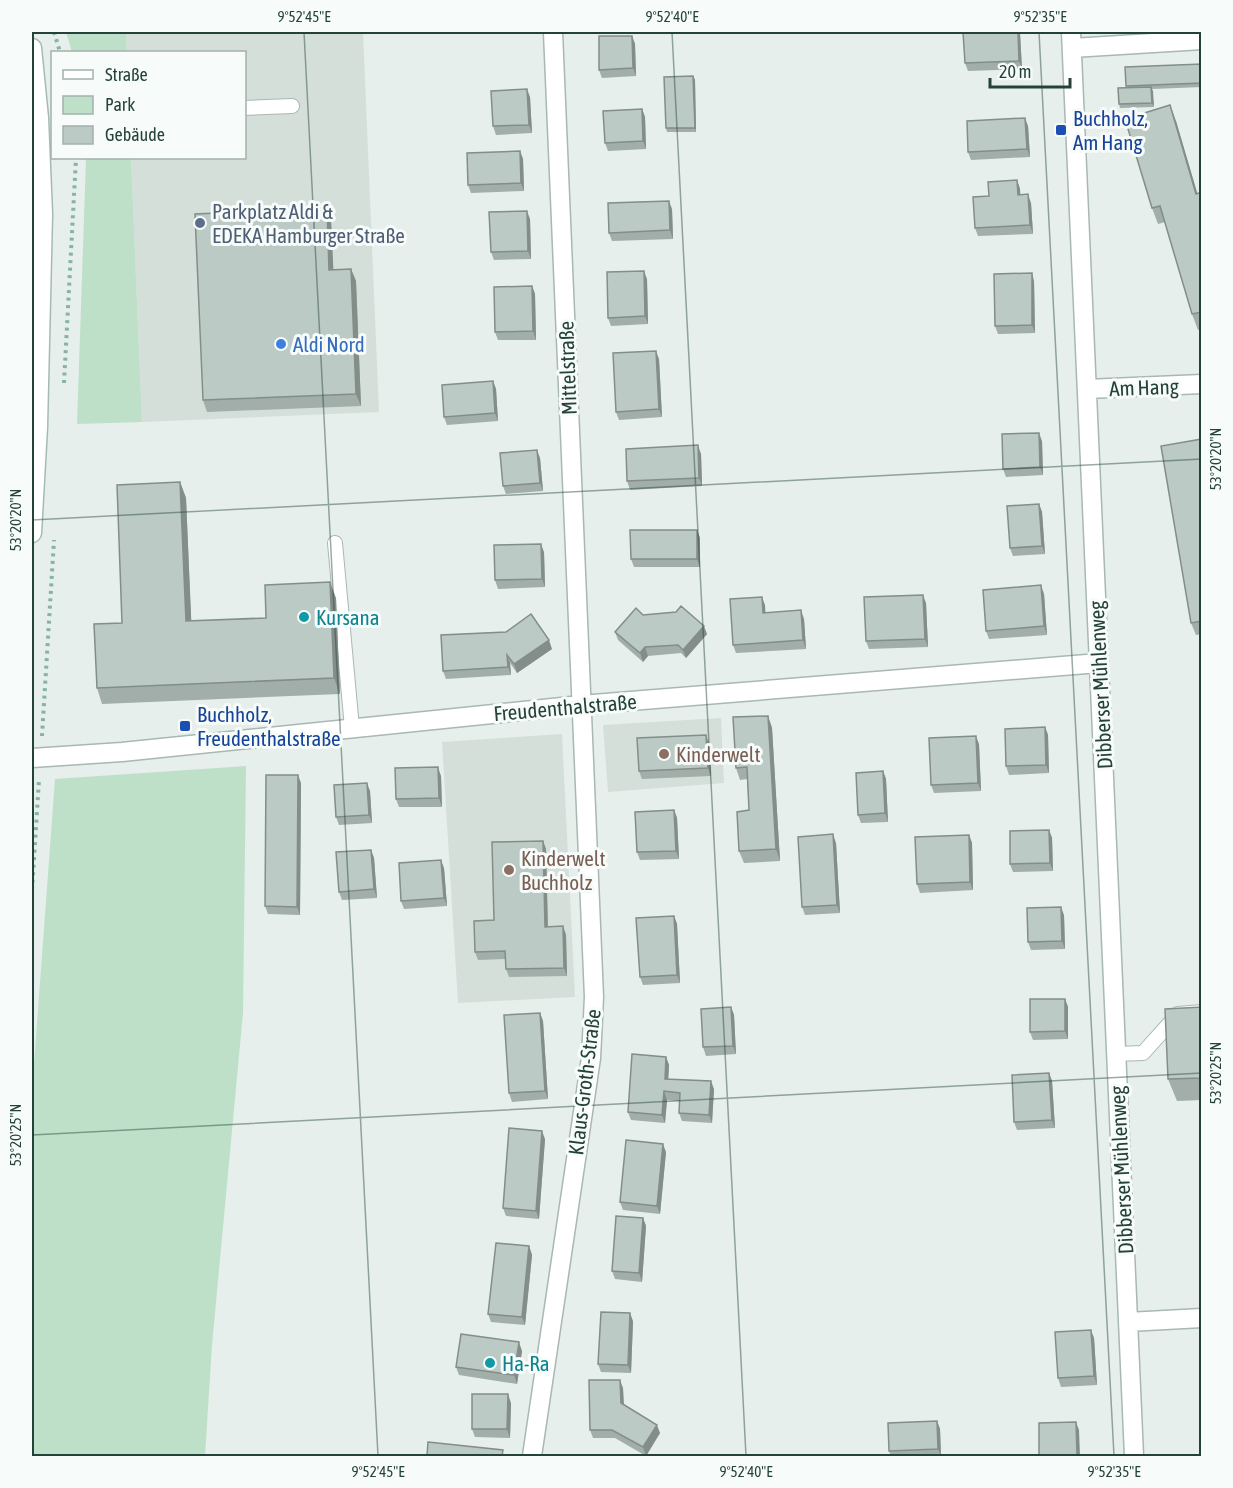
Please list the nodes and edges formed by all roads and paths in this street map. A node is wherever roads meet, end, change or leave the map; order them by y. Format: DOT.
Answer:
graph roads {
  1 [pos="54,32"];
  2 [pos="553,32"];
  3 [pos="1071,40"];
  4 [pos="1202,40"];
  5 [pos="32,48"];
  6 [pos="60,51"];
  7 [pos="292,106"];
  8 [pos="246,108"];
  9 [pos="46,118"];
  10 [pos="1202,384"];
  11 [pos="1087,389"];
  12 [pos="32,533"];
  13 [pos="335,543"];
  14 [pos="1099,663"];
  15 [pos="581,705"];
  16 [pos="352,728"];
  17 [pos="32,758"];
  18 [pos="1202,1012"];
  19 [pos="1116,1054"];
  20 [pos="1202,1318"];
  21 [pos="1128,1322"];
  22 [pos="532,1456"];
  23 [pos="1134,1456"];
  1 -- 6 [label="path"];
  2 -- 15 [label="street, Mittelstraße"];
  3 -- 4 [label="street, Dibberser Mühlenweg"];
  3 -- 11 [label="street, Dibberser Mühlenweg"];
  5 -- 9 [label="street"];
  7 -- 8 [label="lane"];
  9 -- 12 [label="street"];
  10 -- 11 [label="street, Am Hang"];
  11 -- 14 [label="street, Dibberser Mühlenweg"];
  13 -- 16 [label="lane"];
  14 -- 15 [label="street, Freudenthalstraße"];
  14 -- 19 [label="street, Dibberser Mühlenweg"];
  15 -- 16 [label="street, Freudenthalstraße"];
  15 -- 22 [label="street, Klaus-Groth-Straße"];
  16 -- 17 [label="street, Freudenthalstraße"];
  18 -- 19 [label="lane"];
  19 -- 21 [label="street, Dibberser Mühlenweg"];
  20 -- 21 [label="street"];
  21 -- 23 [label="street, Dibberser Mühlenweg"];
}
